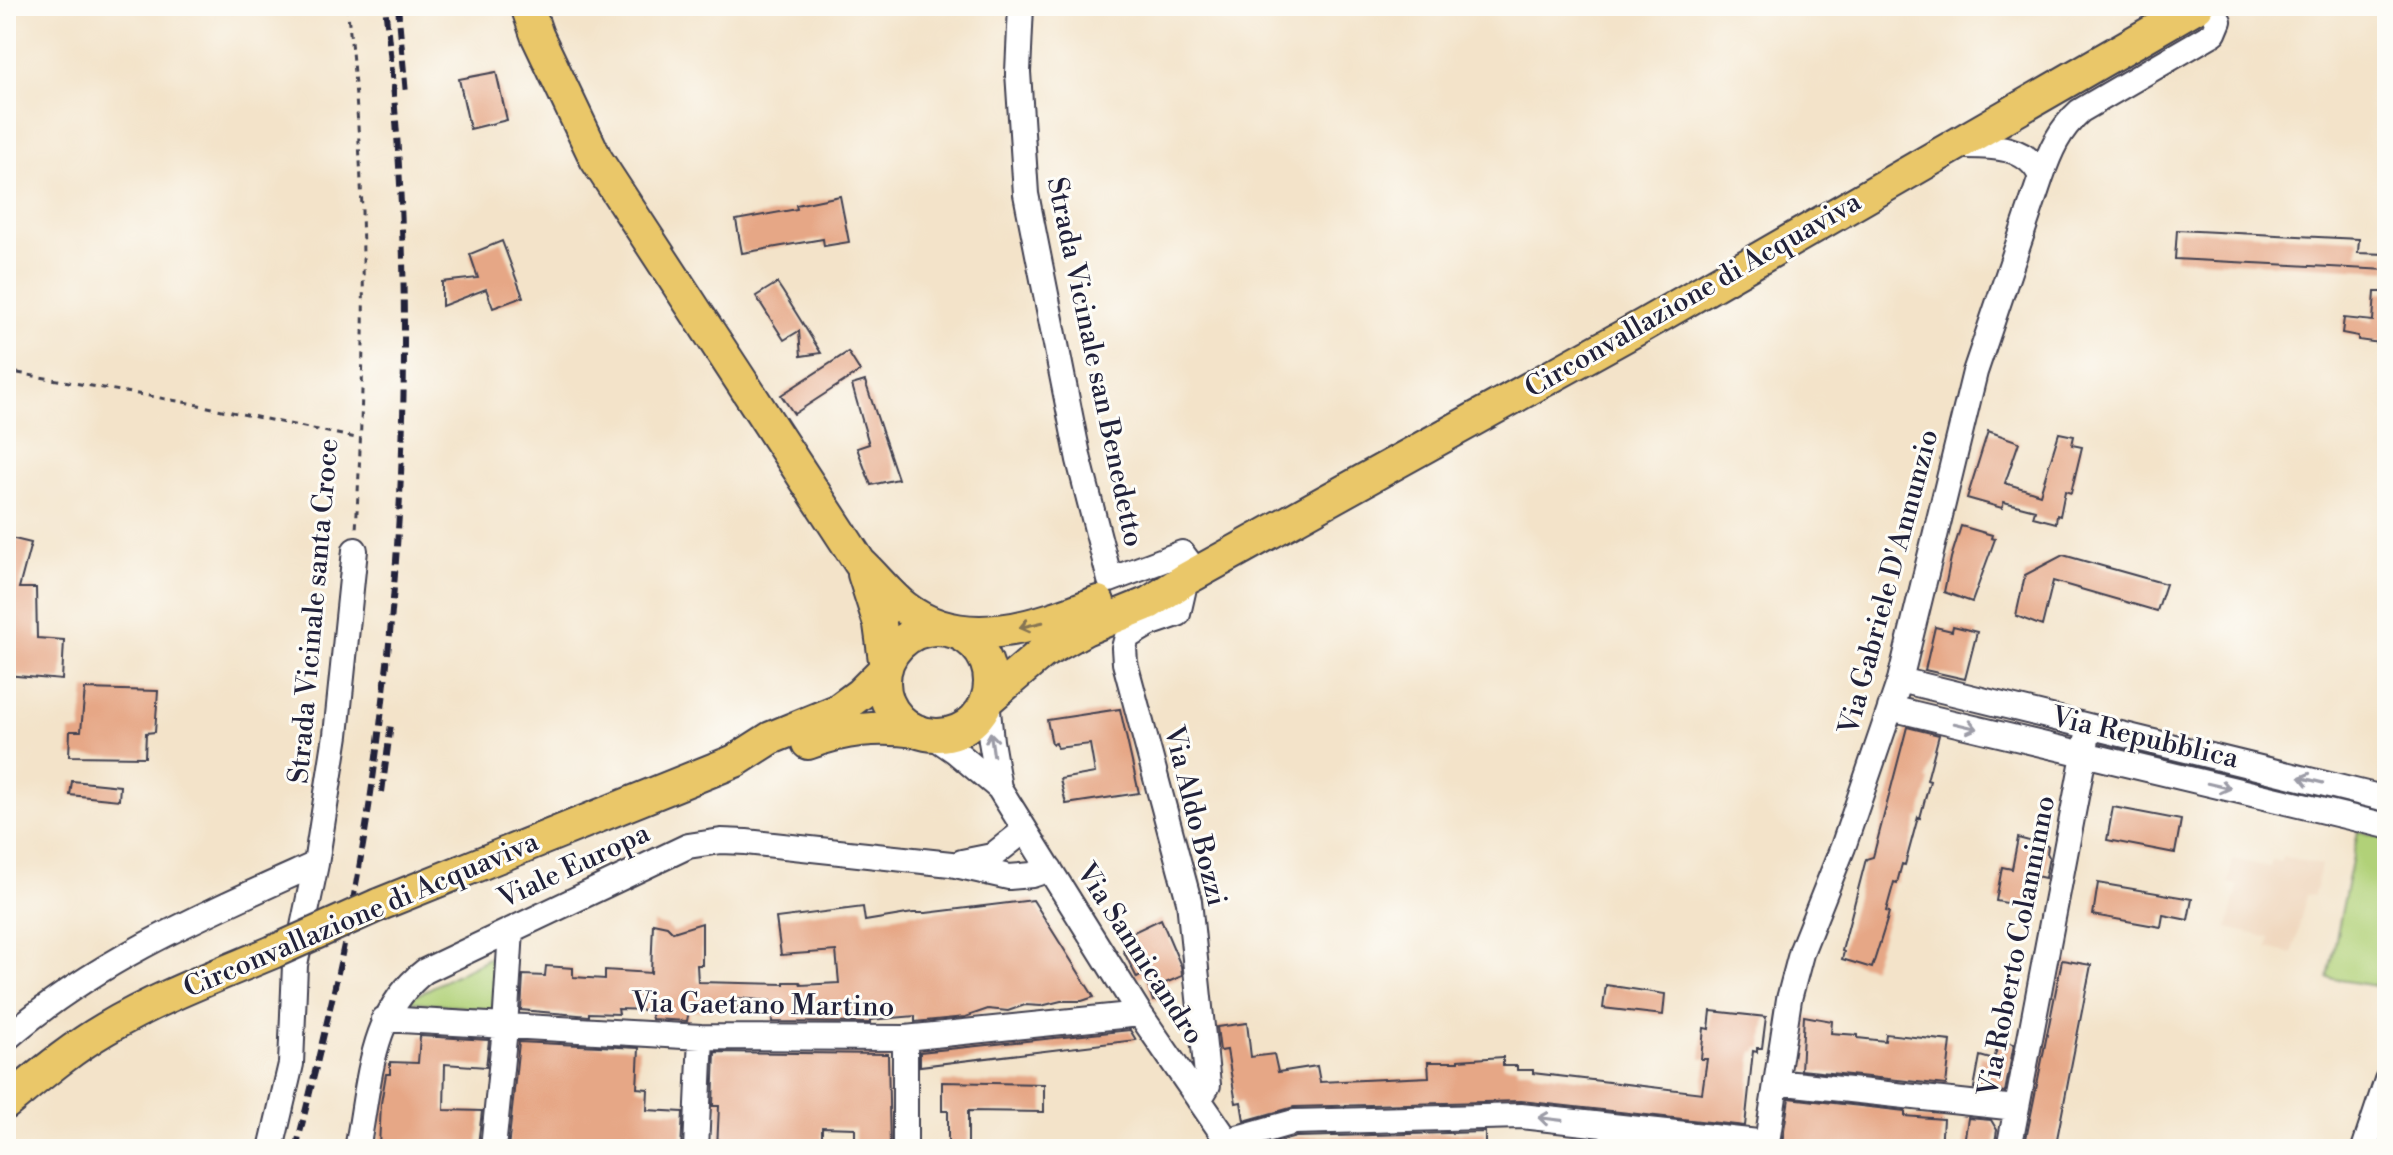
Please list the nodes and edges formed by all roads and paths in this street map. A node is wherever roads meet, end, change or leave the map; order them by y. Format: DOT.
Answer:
graph roads {
  1 [pos="347,6"];
  2 [pos="527,6"];
  3 [pos="1021,6"];
  4 [pos="2197,6"];
  5 [pos="2209,6"];
  6 [pos="1952,146"];
  7 [pos="2041,177"];
  8 [pos="6,371"];
  9 [pos="361,439"];
  10 [pos="355,550"];
  11 [pos="860,563"];
  12 [pos="1192,576"];
  13 [pos="945,629"];
  14 [pos="886,668"];
  15 [pos="1900,680"];
  16 [pos="987,700"];
  17 [pos="1890,708"];
  18 [pos="2090,727"];
  19 [pos="923,733"];
  20 [pos="2083,753"];
  21 [pos="735,761"];
  22 [pos="999,788"];
  23 [pos="2387,799"];
  24 [pos="2387,826"];
  25 [pos="1025,830"];
  26 [pos="316,864"];
  27 [pos="951,864"];
  28 [pos="1050,869"];
  29 [pos="511,930"];
  30 [pos="1140,1014"];
  31 [pos="384,1019"];
  32 [pos="505,1028"];
  33 [pos="701,1037"];
  34 [pos="905,1038"];
  35 [pos="6,1039"];
  36 [pos="2387,1080"];
  37 [pos="1776,1082"];
  38 [pos="1199,1100"];
  39 [pos="6,1103"];
  40 [pos="2016,1108"];
  41 [pos="1601,1138"];
  42 [pos="2374,1138"];
  43 [pos="1232,1145"];
  44 [pos="1766,1146"];
  45 [pos="271,1149"];
  46 [pos="357,1149"];
  47 [pos="493,1149"];
  48 [pos="696,1149"];
  49 [pos="905,1149"];
  50 [pos="2009,1149"];
  1 -- 9 [label="path, Strada Vicinale santa Croce"];
  2 -- 11 [label="main road"];
  3 -- 12 [label="street, Strada Vicinale san Benedetto"];
  4 -- 6 [label="main road, Circonvallazione di Acquaviva"];
  5 -- 7 [label="street, Via Gabriele D'Annunzio"];
  6 -- 7 [label="street"];
  6 -- 12 [label="main road, Circonvallazione di Acquaviva"];
  7 -- 15 [label="street, Via Gabriele D'Annunzio"];
  8 -- 9 [label="path"];
  9 -- 10 [label="path, Strada Vicinale santa Croce"];
  10 -- 26 [label="street, Strada Vicinale santa Croce"];
  11 -- 13 [label="main road"];
  11 -- 14 [label="main road"];
  12 -- 13 [label="main road, one-way"];
  12 -- 16 [label="main road, Circonvallazione di Acquaviva"];
  12 -- 38 [label="street, Via Aldo Bozzi"];
  13 -- 14 [label="main road"];
  13 -- 16 [label="main road"];
  14 -- 19 [label="main road"];
  14 -- 21 [label="main road"];
  15 -- 17 [label="street, Via Gabriele D'Annunzio"];
  15 -- 18 [label="street, Via Repubblica"];
  16 -- 19 [label="main road"];
  22 -- 16 [label="street, one-way"];
  17 -- 20 [label="street, Via Repubblica, one-way"];
  17 -- 37 [label="street, Via Gabriele D'Annunzio"];
  18 -- 20 [label="street, Via Roberto Colanninno"];
  23 -- 18 [label="street, Via Repubblica, one-way"];
  19 -- 21 [label="main road"];
  19 -- 22 [label="street"];
  20 -- 24 [label="street, Via Repubblica, one-way"];
  20 -- 40 [label="street, Via Roberto Colanninno"];
  21 -- 39 [label="main road, Circonvallazione di Acquaviva, bridge"];
  22 -- 25 [label="street, Via Sannicandro"];
  25 -- 27 [label="street, Viale Europa"];
  25 -- 28 [label="street, Via Sannicandro"];
  26 -- 35 [label="street"];
  26 -- 45 [label="street, Strada Vicinale santa Croce"];
  27 -- 28 [label="street, Viale Europa"];
  27 -- 29 [label="street, Viale Europa"];
  28 -- 30 [label="street, Via Sannicandro"];
  29 -- 31 [label="street, Viale Europa"];
  29 -- 32 [label="street"];
  30 -- 34 [label="street, Via Gaetano Martino"];
  30 -- 38 [label="street, Via Sannicandro"];
  31 -- 32 [label="street, Via Gaetano Martino"];
  31 -- 46 [label="street, Viale Europa"];
  32 -- 33 [label="street, Via Gaetano Martino"];
  32 -- 47 [label="street"];
  33 -- 34 [label="street, Via Gaetano Martino"];
  33 -- 48 [label="street"];
  34 -- 49 [label="street"];
  36 -- 42 [label="street"];
  37 -- 40 [label="street"];
  37 -- 44 [label="street, Via Gabriele D'Annunzio"];
  38 -- 43 [label="street, Via Sannicandro"];
  40 -- 50 [label="street, Via Roberto Colanninno"];
  41 -- 43 [label="street, one-way"];
  41 -- 44 [label="street"];
}
